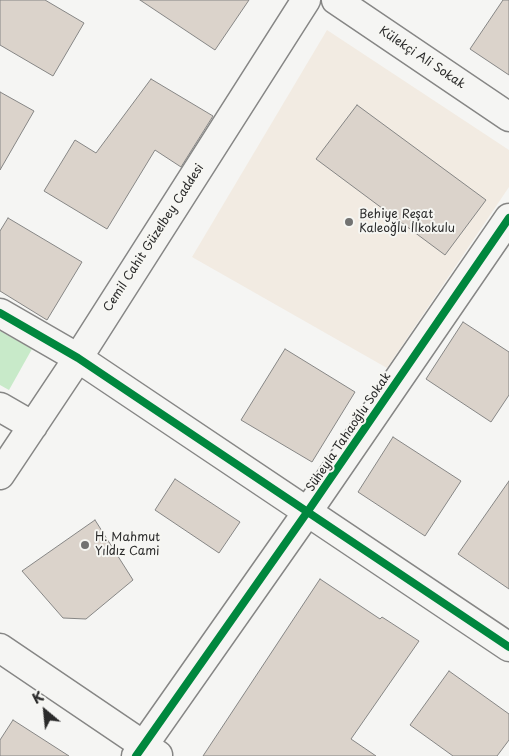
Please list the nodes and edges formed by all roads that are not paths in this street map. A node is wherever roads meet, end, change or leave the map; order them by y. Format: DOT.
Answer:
graph roads {
  1 [pos="306,0"];
  2 [pos="336,0"];
  3 [pos="509,117"];
  4 [pos="509,218"];
  5 [pos="0,313"];
  6 [pos="78,358"];
  7 [pos="0,407"];
  8 [pos="33,426"];
  9 [pos="0,475"];
  10 [pos="308,511"];
  11 [pos="509,647"];
  12 [pos="0,648"];
  13 [pos="146,753"];
  1 -- 6 [label="street, Cemil Cahit Güzelbey Caddesi"];
  2 -- 3 [label="street, Külekçi Ali Sokak"];
  4 -- 10 [label="street, Süheyla Tahaoğlu Sokak"];
  5 -- 6 [label="street"];
  6 -- 8 [label="street, Cemil Cahit Güzelbey Caddesi"];
  6 -- 10 [label="street"];
  7 -- 8 [label="street"];
  8 -- 9 [label="street, Cemil Cahit Güzelbey Caddesi"];
  10 -- 11 [label="street"];
  10 -- 13 [label="street, Süheyla Tahaoğlu Sokak"];
  12 -- 13 [label="street"];
}
